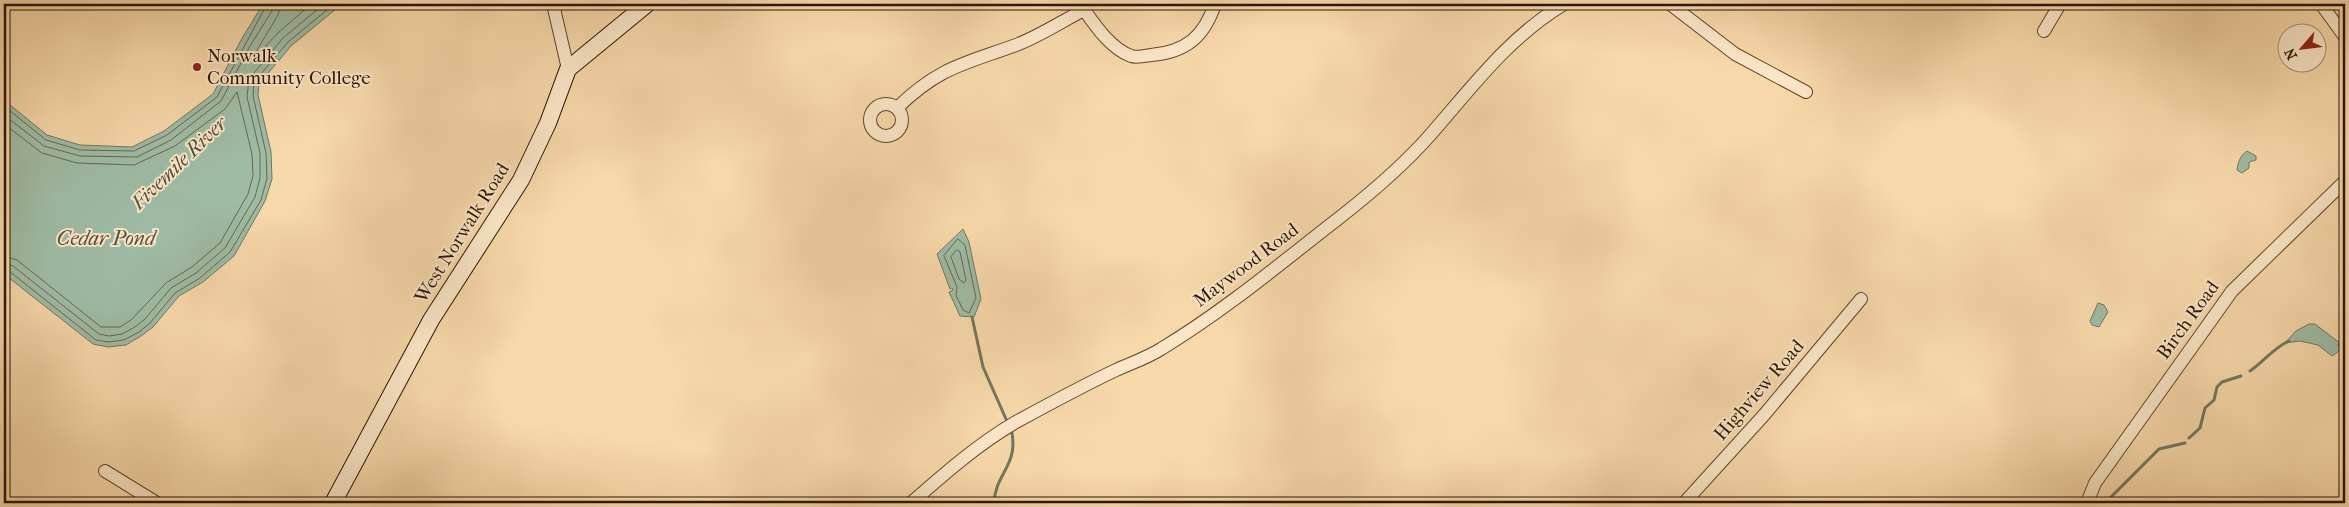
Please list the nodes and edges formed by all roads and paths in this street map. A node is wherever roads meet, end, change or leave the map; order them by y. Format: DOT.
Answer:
graph roads {
  1 [pos="553,4"];
  2 [pos="647,4"];
  3 [pos="1215,4"];
  4 [pos="1564,4"];
  5 [pos="1670,4"];
  6 [pos="2060,4"];
  7 [pos="2321,4"];
  8 [pos="1082,7"];
  9 [pos="2044,31"];
  10 [pos="2345,38"];
  11 [pos="568,69"];
  12 [pos="1806,92"];
  13 [pos="896,108"];
  14 [pos="2345,181"];
  15 [pos="1861,299"];
  16 [pos="105,471"];
  17 [pos="157,503"];
  18 [pos="333,503"];
  19 [pos="911,503"];
  20 [pos="1684,503"];
  21 [pos="2087,503"];
  1 -- 11 [label="street"];
  2 -- 11 [label="main road, West Norwalk Road"];
  3 -- 8 [label="street"];
  4 -- 19 [label="street, Maywood Road"];
  5 -- 12 [label="street"];
  6 -- 9 [label="street"];
  7 -- 10 [label="street"];
  8 -- 13 [label="street"];
  11 -- 18 [label="main road, West Norwalk Road"];
  14 -- 21 [label="street, Birch Road"];
  15 -- 20 [label="street, Highview Road"];
  16 -- 17 [label="street"];
}
